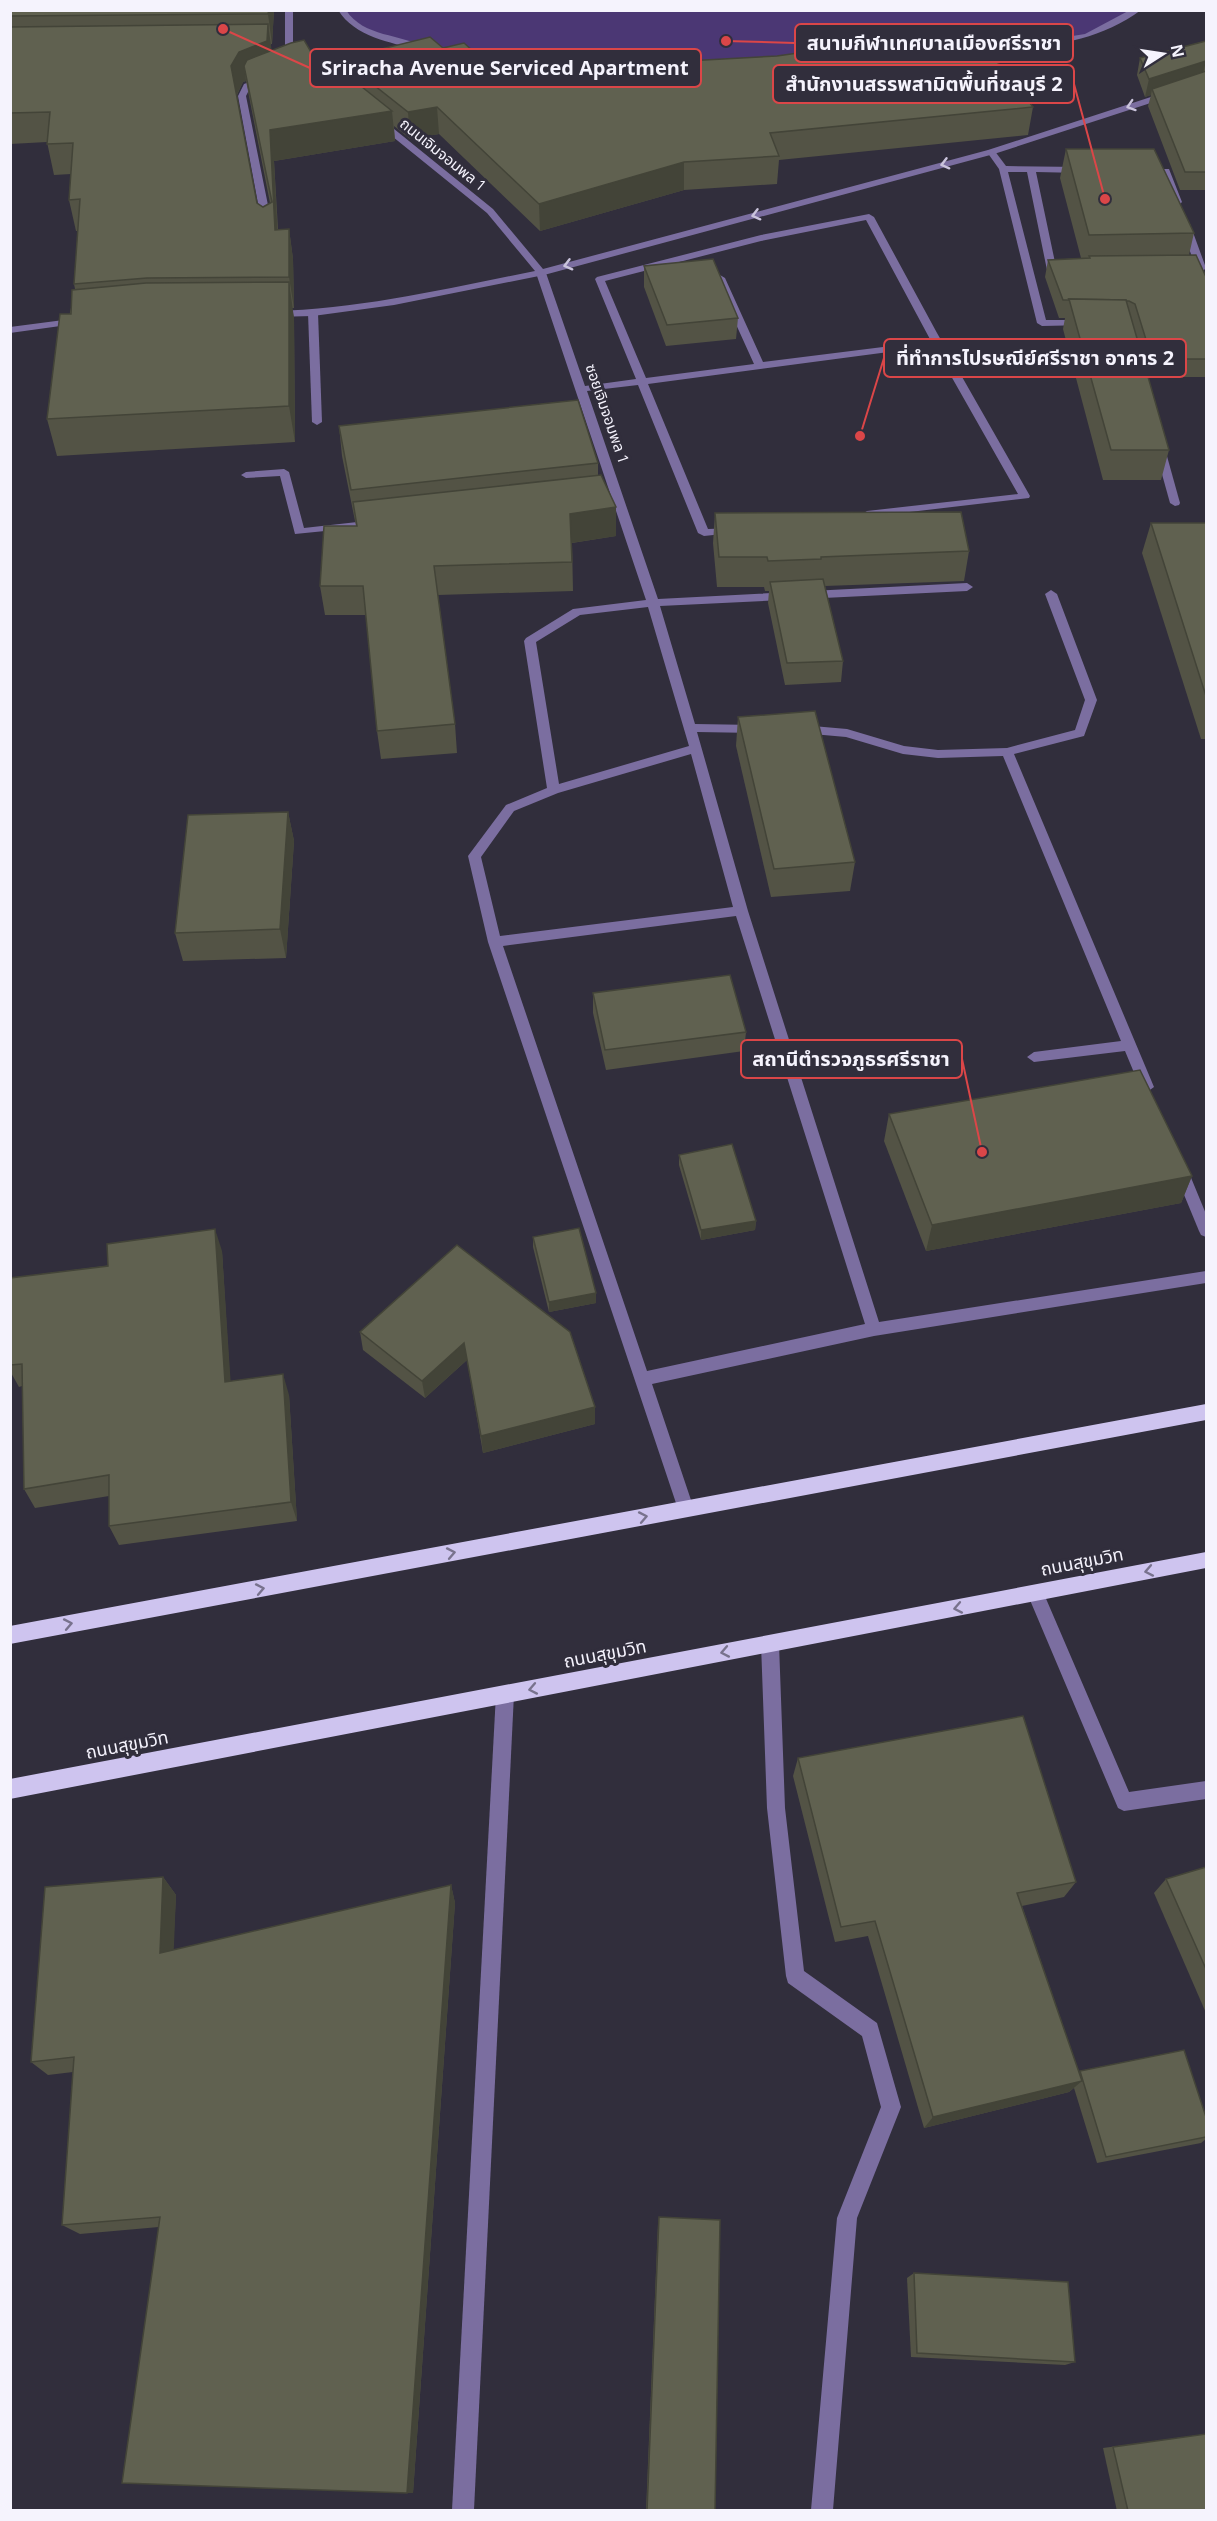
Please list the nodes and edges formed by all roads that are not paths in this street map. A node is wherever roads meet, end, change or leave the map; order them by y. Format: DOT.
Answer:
graph roads {
  1 [pos="289,10"];
  2 [pos="342,10"];
  3 [pos="1137,10"];
  4 [pos="278,48"];
  5 [pos="289,48"];
  6 [pos="427,49"];
  7 [pos="952,51"];
  8 [pos="449,54"];
  9 [pos="297,66"];
  10 [pos="645,71"];
  11 [pos="277,74"];
  12 [pos="1206,81"];
  13 [pos="371,114"];
  14 [pos="992,152"];
  15 [pos="1003,169"];
  16 [pos="1031,169"];
  17 [pos="1087,170"];
  18 [pos="1132,171"];
  19 [pos="269,233"];
  20 [pos="708,251"];
  21 [pos="713,262"];
  22 [pos="1178,268"];
  23 [pos="1075,270"];
  24 [pos="717,272"];
  25 [pos="541,273"];
  26 [pos="314,313"];
  27 [pos="257,315"];
  28 [pos="87,320"];
  29 [pos="1102,323"];
  30 [pos="10,330"];
  31 [pos="933,336"];
  32 [pos="760,366"];
  33 [pos="640,382"];
  34 [pos="582,389"];
  35 [pos="316,422"];
  36 [pos="1156,436"];
  37 [pos="246,475"];
  38 [pos="1175,503"];
  39 [pos="858,515"];
  40 [pos="382,522"];
  41 [pos="739,529"];
  42 [pos="967,587"];
  43 [pos="1052,594"];
  44 [pos="652,603"];
  45 [pos="690,728"];
  46 [pos="696,748"];
  47 [pos="1007,752"];
  48 [pos="554,790"];
  49 [pos="741,911"];
  50 [pos="495,942"];
  51 [pos="1129,1045"];
  52 [pos="1034,1057"];
  53 [pos="1152,1100"];
  54 [pos="1174,1154"];
  55 [pos="1206,1231"];
  56 [pos="1206,1276"];
  57 [pos="874,1329"];
  58 [pos="643,1379"];
  59 [pos="1206,1412"];
  60 [pos="686,1509"];
  61 [pos="1206,1560"];
  62 [pos="1035,1593"];
  63 [pos="10,1635"];
  64 [pos="770,1644"];
  65 [pos="505,1694"];
  66 [pos="10,1789"];
  67 [pos="1206,1790"];
  68 [pos="463,2511"];
  69 [pos="822,2511"];
  1 -- 5 [label="street"];
  2 -- 6 [label="street"];
  3 -- 7 [label="street"];
  4 -- 5 [label="street"];
  5 -- 9 [label="street"];
  8 -- 10 [label="street"];
  11 -- 19 [label="street"];
  12 -- 14 [label="street, one-way"];
  13 -- 25 [label="street, ถนนเจิมจอมพล 1"];
  14 -- 15 [label="street"];
  14 -- 25 [label="street, one-way"];
  15 -- 16 [label="street"];
  15 -- 29 [label="street"];
  16 -- 17 [label="street"];
  16 -- 23 [label="street"];
  18 -- 22 [label="street"];
  20 -- 21 [label="street"];
  20 -- 31 [label="street"];
  20 -- 33 [label="street"];
  24 -- 32 [label="street"];
  25 -- 26 [label="street"];
  25 -- 34 [label="street, ซอยเจิมจอมพล 1"];
  26 -- 27 [label="street"];
  26 -- 35 [label="street"];
  28 -- 30 [label="street"];
  31 -- 32 [label="street"];
  31 -- 39 [label="street"];
  32 -- 33 [label="street"];
  33 -- 34 [label="street"];
  33 -- 41 [label="street"];
  34 -- 44 [label="street, ซอยเจิมจอมพล 1"];
  36 -- 38 [label="street"];
  37 -- 40 [label="street"];
  42 -- 44 [label="street"];
  43 -- 47 [label="street"];
  44 -- 45 [label="street, ซอยเจิมจอมพล 1"];
  44 -- 48 [label="street"];
  45 -- 46 [label="street, ซอยเจิมจอมพล 1"];
  45 -- 47 [label="street"];
  46 -- 48 [label="street"];
  46 -- 49 [label="street, ซอยเจิมจอมพล 1"];
  47 -- 51 [label="street"];
  48 -- 50 [label="street"];
  49 -- 50 [label="street"];
  49 -- 57 [label="street, ซอยเจิมจอมพล 1"];
  50 -- 58 [label="street"];
  51 -- 52 [label="street"];
  51 -- 53 [label="street"];
  54 -- 55 [label="street"];
  56 -- 57 [label="street"];
  57 -- 58 [label="street"];
  58 -- 60 [label="street"];
  59 -- 60 [label="highway"];
  63 -- 60 [label="highway, one-way"];
  61 -- 62 [label="highway, ถนนสุขุมวิท, one-way"];
  62 -- 64 [label="highway, ถนนสุขุมวิท, one-way"];
  62 -- 67 [label="street"];
  64 -- 65 [label="highway, ถนนสุขุมวิท, one-way"];
  64 -- 69 [label="street"];
  65 -- 66 [label="highway, ถนนสุขุมวิท"];
  65 -- 68 [label="street"];
}
